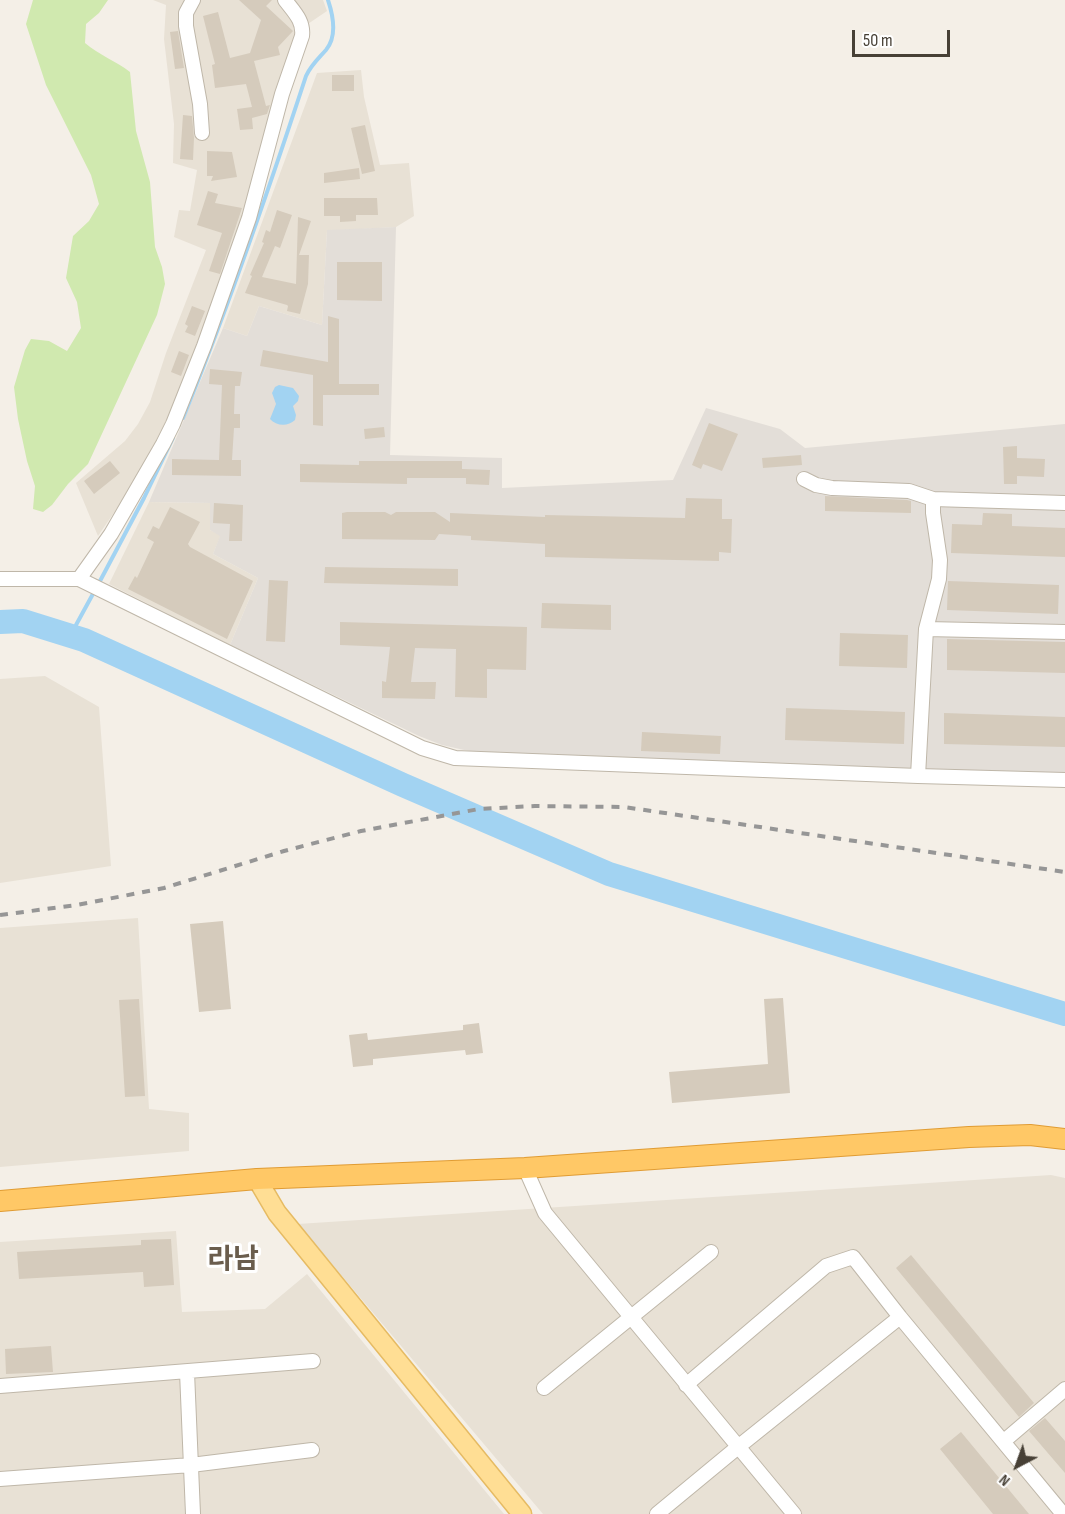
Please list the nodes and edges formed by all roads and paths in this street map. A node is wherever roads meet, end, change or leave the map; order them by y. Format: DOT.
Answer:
graph roads {
  1 [pos="194,0"];
  2 [pos="285,0"];
  3 [pos="202,133"];
  4 [pos="804,479"];
  5 [pos="933,499"];
  6 [pos="1065,503"];
  7 [pos="0,579"];
  8 [pos="79,579"];
  9 [pos="926,629"];
  10 [pos="1065,632"];
  11 [pos="918,776"];
  12 [pos="1065,780"];
  13 [pos="1065,1139"];
  14 [pos="525,1168"];
  15 [pos="257,1179"];
  16 [pos="0,1201"];
  17 [pos="711,1252"];
  18 [pos="900,1317"];
  19 [pos="631,1318"];
  20 [pos="313,1361"];
  21 [pos="187,1372"];
  22 [pos="686,1384"];
  23 [pos="0,1386"];
  24 [pos="544,1388"];
  25 [pos="1065,1389"];
  26 [pos="1004,1441"];
  27 [pos="738,1447"];
  28 [pos="312,1450"];
  29 [pos="191,1465"];
  30 [pos="0,1479"];
  31 [pos="193,1514"];
  32 [pos="522,1514"];
  33 [pos="657,1514"];
  34 [pos="794,1514"];
  35 [pos="1063,1514"];
  1 -- 3 [label="street"];
  2 -- 8 [label="street"];
  4 -- 5 [label="street"];
  5 -- 6 [label="street"];
  5 -- 9 [label="street"];
  7 -- 8 [label="street"];
  8 -- 11 [label="street"];
  9 -- 10 [label="street"];
  9 -- 11 [label="street"];
  11 -- 12 [label="street"];
  13 -- 14 [label="highway"];
  14 -- 15 [label="highway"];
  14 -- 19 [label="street"];
  15 -- 16 [label="highway"];
  15 -- 32 [label="main road"];
  17 -- 19 [label="street"];
  18 -- 22 [label="street"];
  18 -- 26 [label="street"];
  18 -- 27 [label="street"];
  19 -- 22 [label="street"];
  19 -- 24 [label="street"];
  20 -- 21 [label="street"];
  21 -- 23 [label="street"];
  21 -- 29 [label="street"];
  22 -- 27 [label="street"];
  25 -- 26 [label="street"];
  26 -- 35 [label="street"];
  27 -- 33 [label="street"];
  27 -- 34 [label="street"];
  28 -- 29 [label="street"];
  29 -- 30 [label="street"];
  29 -- 31 [label="street"];
}
